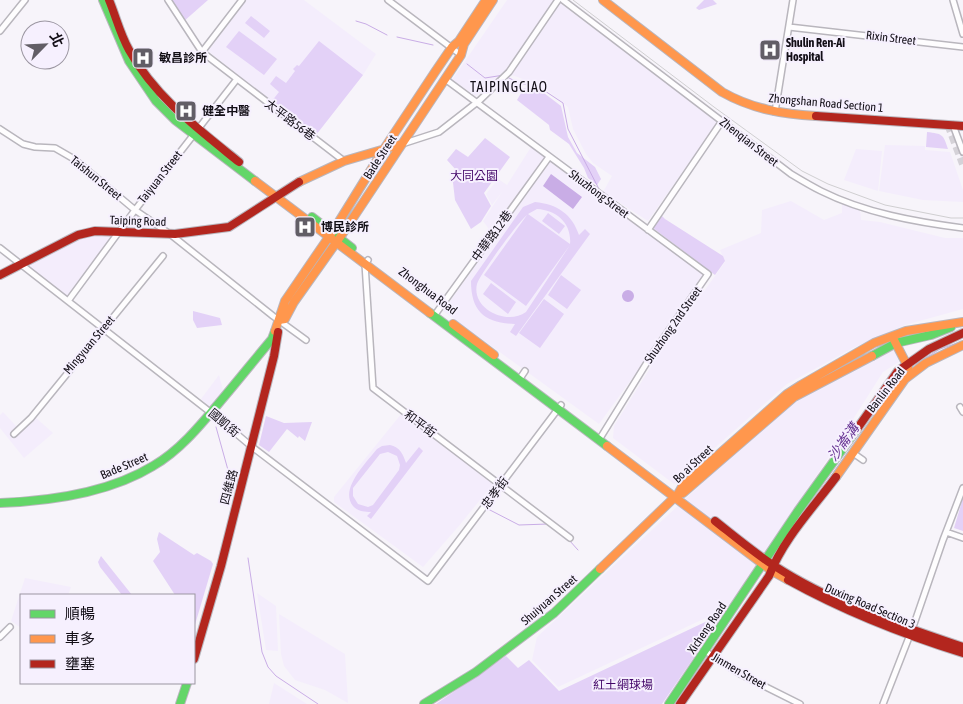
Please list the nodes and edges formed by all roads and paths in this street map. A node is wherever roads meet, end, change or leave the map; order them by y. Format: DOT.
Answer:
graph roads {
  1 [pos="25,0"];
  2 [pos="168,0"];
  3 [pos="242,0"];
  4 [pos="388,0"];
  5 [pos="486,0"];
  6 [pos="493,0"];
  7 [pos="558,0"];
  8 [pos="563,0"];
  9 [pos="603,0"];
  10 [pos="793,0"];
  11 [pos="952,0"];
  12 [pos="108,2"];
  13 [pos="961,24"];
  14 [pos="789,27"];
  15 [pos="0,31"];
  16 [pos="963,34"];
  17 [pos="461,43"];
  18 [pos="963,46"];
  19 [pos="452,47"];
  20 [pos="202,52"];
  21 [pos="461,54"];
  22 [pos="237,79"];
  23 [pos="445,79"];
  24 [pos="476,102"];
  25 [pos="775,112"];
  26 [pos="722,122"];
  27 [pos="953,125"];
  28 [pos="963,126"];
  29 [pos="0,129"];
  30 [pos="195,131"];
  31 [pos="402,144"];
  32 [pos="384,149"];
  33 [pos="963,152"];
  34 [pos="549,157"];
  35 [pos="344,161"];
  36 [pos="279,195"];
  37 [pos="135,210"];
  38 [pos="963,228"];
  39 [pos="648,230"];
  40 [pos="119,232"];
  41 [pos="170,234"];
  42 [pos="331,235"];
  43 [pos="338,240"];
  44 [pos="0,248"];
  45 [pos="163,256"];
  46 [pos="366,262"];
  47 [pos="21,264"];
  48 [pos="0,275"];
  49 [pos="68,301"];
  50 [pos="435,314"];
  51 [pos="280,320"];
  52 [pos="963,322"];
  53 [pos="103,328"];
  54 [pos="963,333"];
  55 [pos="894,339"];
  56 [pos="306,340"];
  57 [pos="963,345"];
  58 [pos="906,364"];
  59 [pos="911,374"];
  60 [pos="560,407"];
  61 [pos="212,413"];
  62 [pos="14,434"];
  63 [pos="600,438"];
  64 [pos="252,446"];
  65 [pos="853,453"];
  66 [pos="863,460"];
  67 [pos="500,485"];
  68 [pos="963,488"];
  69 [pos="676,495"];
  70 [pos="0,503"];
  71 [pos="946,532"];
  72 [pos="570,538"];
  73 [pos="963,538"];
  74 [pos="764,562"];
  75 [pos="772,568"];
  76 [pos="428,582"];
  77 [pos="10,627"];
  78 [pos="910,633"];
  79 [pos="0,637"];
  80 [pos="963,647"];
  81 [pos="705,650"];
  82 [pos="963,653"];
  83 [pos="195,655"];
  84 [pos="714,657"];
  85 [pos="187,684"];
  86 [pos="180,704"];
  87 [pos="424,704"];
  88 [pos="669,704"];
  89 [pos="680,704"];
  90 [pos="800,704"];
  91 [pos="883,704"];
  1 -- 15 [label="street"];
  2 -- 20 [label="street, 太平路56巷"];
  3 -- 20 [label="street"];
  4 -- 19 [label="street"];
  5 -- 17 [label="street, Bade Street"];
  6 -- 17 [label="street, Bade Street"];
  7 -- 24 [label="street, Taiping Road"];
  8 -- 26 [label="street, Zhenqian Street"];
  9 -- 25 [label="street, Zhongshan Road Section 1"];
  10 -- 14 [label="street"];
  11 -- 13 [label="street"];
  12 -- 30 [label="street, Zhonghua Road"];
  13 -- 16 [label="street"];
  14 -- 18 [label="street, Rixin Street"];
  14 -- 25 [label="street"];
  17 -- 19 [label="street, Bade Street"];
  17 -- 21 [label="street, Bade Street"];
  19 -- 21 [label="street"];
  19 -- 32 [label="street, Bade Street"];
  20 -- 22 [label="street, 太平路56巷"];
  21 -- 23 [label="street, Bade Street"];
  22 -- 30 [label="street, Taiyuan Street"];
  22 -- 35 [label="street, 太平路56巷"];
  23 -- 24 [label="street, Shuzhong Street"];
  23 -- 31 [label="street, Bade Street"];
  24 -- 31 [label="street, Taiping Road"];
  24 -- 34 [label="street, Shuzhong Street"];
  25 -- 27 [label="street, Zhongshan Road Section 1"];
  26 -- 38 [label="street, Zhenqian Street"];
  26 -- 39 [label="street"];
  27 -- 28 [label="street, Zhongshan Road Section 1"];
  27 -- 33 [label="street"];
  29 -- 37 [label="street, Taishun Street"];
  30 -- 36 [label="street, Zhonghua Road"];
  30 -- 37 [label="street, Taiyuan Street"];
  31 -- 32 [label="street, Taiping Road"];
  31 -- 43 [label="street, Bade Street"];
  32 -- 35 [label="street, Taiping Road"];
  32 -- 42 [label="street, Bade Street"];
  34 -- 39 [label="street, Shuzhong Street"];
  34 -- 50 [label="street, 中華路12巷"];
  35 -- 36 [label="street, Taiping Road"];
  36 -- 41 [label="street, Taiping Road"];
  36 -- 42 [label="street, Zhonghua Road"];
  37 -- 40 [label="street, Taiyuan Street"];
  37 -- 41 [label="street, Taishun Street"];
  39 -- 63 [label="street, Shuzhong 2nd Street"];
  40 -- 41 [label="street, Taiping Road"];
  40 -- 47 [label="street, Taiping Road"];
  40 -- 49 [label="street, Taiyuan Street"];
  41 -- 51 [label="street"];
  42 -- 43 [label="street, Zhonghua Road"];
  42 -- 51 [label="street, Bade Street"];
  43 -- 46 [label="street, Zhonghua Road"];
  43 -- 51 [label="street, Bade Street"];
  44 -- 47 [label="street, 國凱街"];
  45 -- 53 [label="street, Mingyuan Street"];
  46 -- 50 [label="street, Zhonghua Road"];
  46 -- 67 [label="street, 和平街"];
  47 -- 48 [label="street, Taiping Road"];
  47 -- 49 [label="street, 國凱街"];
  49 -- 53 [label="street, 國凱街"];
  50 -- 60 [label="street, Zhonghua Road"];
  51 -- 56 [label="street"];
  51 -- 61 [label="street, Bade Street"];
  51 -- 64 [label="street, 四維路"];
  52 -- 55 [label="street, Bo ai Street"];
  53 -- 61 [label="street, 國凱街"];
  53 -- 62 [label="street, Mingyuan Street"];
  54 -- 58 [label="street"];
  55 -- 58 [label="street"];
  55 -- 69 [label="street, Bo ai Street"];
  57 -- 59 [label="street, Banlin Road"];
  58 -- 59 [label="street"];
  58 -- 74 [label="street, Banlin Road"];
  59 -- 65 [label="street, Banlin Road"];
  60 -- 63 [label="street, Zhonghua Road"];
  60 -- 67 [label="street, 忠孝街"];
  61 -- 64 [label="street, 國凱街"];
  61 -- 70 [label="street, Bade Street"];
  63 -- 69 [label="street, Zhonghua Road"];
  64 -- 76 [label="street, 國凱街"];
  64 -- 83 [label="street, 四維路"];
  65 -- 66 [label="street"];
  65 -- 75 [label="street, Banlin Road"];
  67 -- 72 [label="street, 和平街"];
  67 -- 76 [label="street, 忠孝街"];
  68 -- 71 [label="street"];
  69 -- 74 [label="street, Zhonghua Road"];
  69 -- 87 [label="street, Shuiyuan Street"];
  71 -- 73 [label="street"];
  71 -- 78 [label="street"];
  74 -- 75 [label="street, Zhonghua Road"];
  74 -- 81 [label="street, Xicheng Road"];
  75 -- 78 [label="street, Duxing Road Section 3"];
  75 -- 84 [label="street, Xicheng Road"];
  77 -- 79 [label="street"];
  78 -- 80 [label="street, Duxing Road Section 3"];
  78 -- 82 [label="street, Duxing Road Section 3"];
  78 -- 91 [label="street"];
  81 -- 84 [label="street, Jinmen Street"];
  81 -- 88 [label="street, Xicheng Road"];
  84 -- 89 [label="street, Xicheng Road"];
  84 -- 90 [label="street, Jinmen Street"];
  85 -- 86 [label="street"];
}
